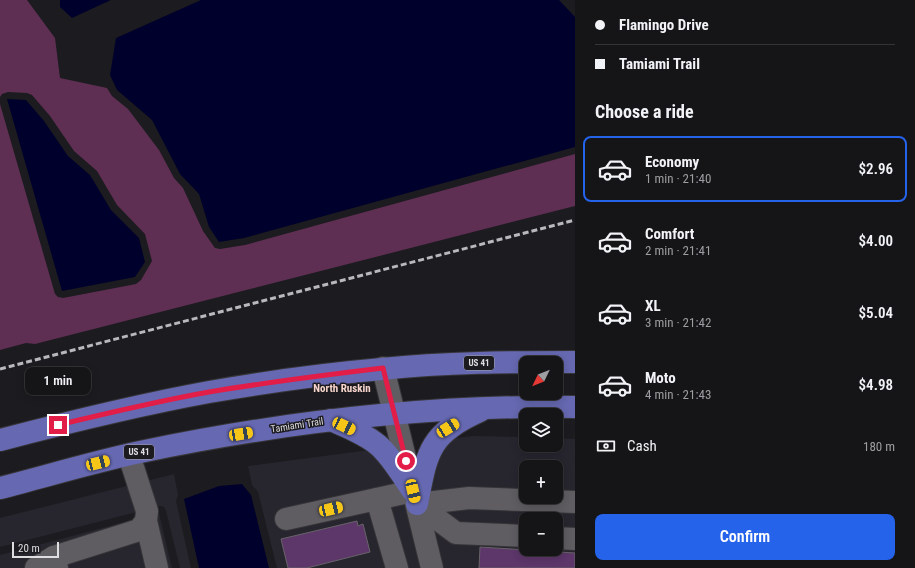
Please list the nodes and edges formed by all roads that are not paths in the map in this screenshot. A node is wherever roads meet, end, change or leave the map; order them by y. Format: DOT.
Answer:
graph roads {
  1 [pos="575,362"];
  2 [pos="383,368"];
  3 [pos="575,407"];
  4 [pos="488,408"];
  5 [pos="394,413"];
  6 [pos="332,420"];
  7 [pos="0,440"];
  8 [pos="129,455"];
  9 [pos="0,488"];
  10 [pos="415,498"];
  11 [pos="377,499"];
  12 [pos="575,502"];
  13 [pos="286,519"];
  14 [pos="146,521"];
  15 [pos="519,536"];
  16 [pos="563,538"];
  17 [pos="575,538"];
  18 [pos="49,564"];
  19 [pos="157,568"];
  20 [pos="397,568"];
  21 [pos="432,568"];
  1 -- 2 [label="main road, US 41"];
  2 -- 5 [label="street"];
  2 -- 7 [label="main road, US 41"];
  3 -- 4 [label="main road, Tamiami Trail / US 41"];
  4 -- 5 [label="main road, Tamiami Trail / US 41"];
  4 -- 10 [label="main road"];
  5 -- 6 [label="main road, Tamiami Trail / US 41"];
  5 -- 10 [label="street"];
  6 -- 8 [label="main road, Tamiami Trail / US 41"];
  6 -- 10 [label="main road"];
  8 -- 9 [label="main road, Tamiami Trail / US 41"];
  8 -- 14 [label="street"];
  10 -- 11 [label="street"];
  10 -- 12 [label="street"];
  10 -- 15 [label="street"];
  10 -- 21 [label="street"];
  11 -- 13 [label="street"];
  11 -- 20 [label="street"];
  14 -- 18 [label="street"];
  14 -- 19 [label="street"];
  16 -- 17 [label="street"];
}
